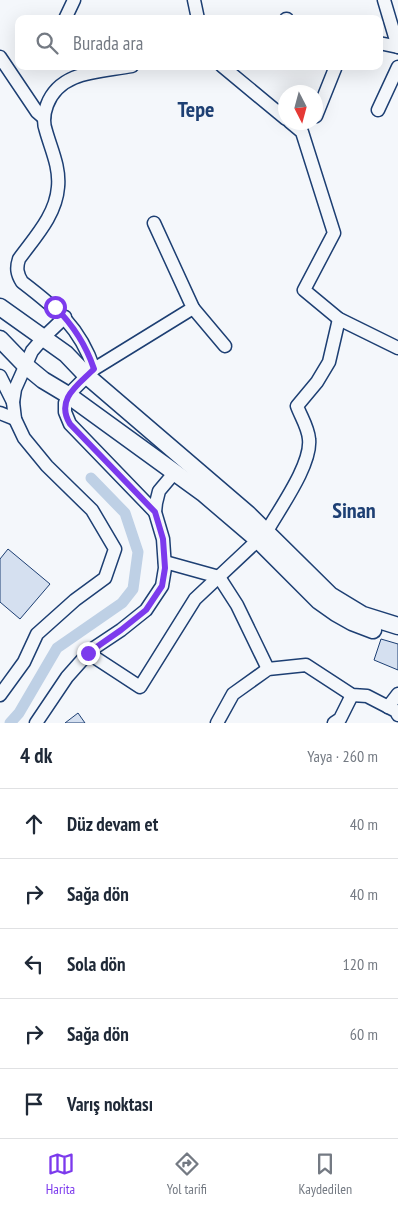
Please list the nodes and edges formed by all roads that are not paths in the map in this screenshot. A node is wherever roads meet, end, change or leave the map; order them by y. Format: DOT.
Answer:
graph roads {
  1 [pos="74,0"];
  2 [pos="194,0"];
  3 [pos="384,0"];
  4 [pos="67,15"];
  5 [pos="197,15"];
  6 [pos="383,44"];
  7 [pos="398,47"];
  8 [pos="0,57"];
  9 [pos="398,67"];
  10 [pos="90,70"];
  11 [pos="227,70"];
  12 [pos="334,70"];
  13 [pos="69,72"];
  14 [pos="323,98"];
  15 [pos="378,110"];
  16 [pos="278,112"];
  17 [pos="44,118"];
  18 [pos="300,130"];
  19 [pos="310,130"];
  20 [pos="302,132"];
  21 [pos="154,223"];
  22 [pos="0,307"];
  23 [pos="193,308"];
  24 [pos="65,318"];
  25 [pos="339,319"];
  26 [pos="44,337"];
  27 [pos="0,339"];
  28 [pos="397,344"];
  29 [pos="225,346"];
  30 [pos="26,366"];
  31 [pos="90,372"];
  32 [pos="0,376"];
  33 [pos="68,395"];
  34 [pos="13,402"];
  35 [pos="0,413"];
  36 [pos="15,419"];
  37 [pos="175,472"];
  38 [pos="155,512"];
  39 [pos="263,536"];
  40 [pos="165,562"];
  41 [pos="218,577"];
  42 [pos="398,626"];
  43 [pos="398,636"];
  44 [pos="88,653"];
  45 [pos="268,669"];
  46 [pos="398,694"];
  47 [pos="0,695"];
  48 [pos="352,695"];
  49 [pos="393,711"];
  50 [pos="36,723"];
  51 [pos="217,723"];
  52 [pos="334,723"];
  1 -- 4 [label="street"];
  2 -- 5 [label="street"];
  3 -- 7 [label="street"];
  6 -- 7 [label="street"];
  8 -- 17 [label="street"];
  9 -- 15 [label="street"];
  10 -- 13 [label="street"];
  11 -- 16 [label="street"];
  12 -- 14 [label="street"];
  13 -- 17 [label="street"];
  17 -- 24 [label="street"];
  18 -- 20 [label="street"];
  19 -- 20 [label="street"];
  20 -- 25 [label="street"];
  21 -- 23 [label="street"];
  22 -- 26 [label="main road"];
  23 -- 29 [label="street"];
  23 -- 31 [label="street"];
  24 -- 26 [label="street"];
  24 -- 31 [label="street"];
  25 -- 28 [label="street"];
  25 -- 39 [label="street"];
  26 -- 30 [label="street"];
  26 -- 31 [label="main road"];
  27 -- 30 [label="main road"];
  30 -- 33 [label="main road"];
  30 -- 34 [label="street"];
  31 -- 33 [label="street"];
  31 -- 39 [label="main road"];
  32 -- 34 [label="street"];
  33 -- 37 [label="main road"];
  33 -- 38 [label="street"];
  34 -- 36 [label="street"];
  35 -- 36 [label="street"];
  36 -- 47 [label="street"];
  37 -- 38 [label="street"];
  37 -- 39 [label="main road"];
  38 -- 40 [label="street"];
  39 -- 41 [label="street"];
  39 -- 42 [label="main road"];
  39 -- 43 [label="main road"];
  40 -- 41 [label="street"];
  40 -- 44 [label="street"];
  41 -- 44 [label="street"];
  41 -- 45 [label="street"];
  44 -- 50 [label="street"];
  45 -- 48 [label="street"];
  45 -- 51 [label="street"];
  46 -- 49 [label="street"];
  48 -- 49 [label="street"];
  48 -- 52 [label="street"];
}
